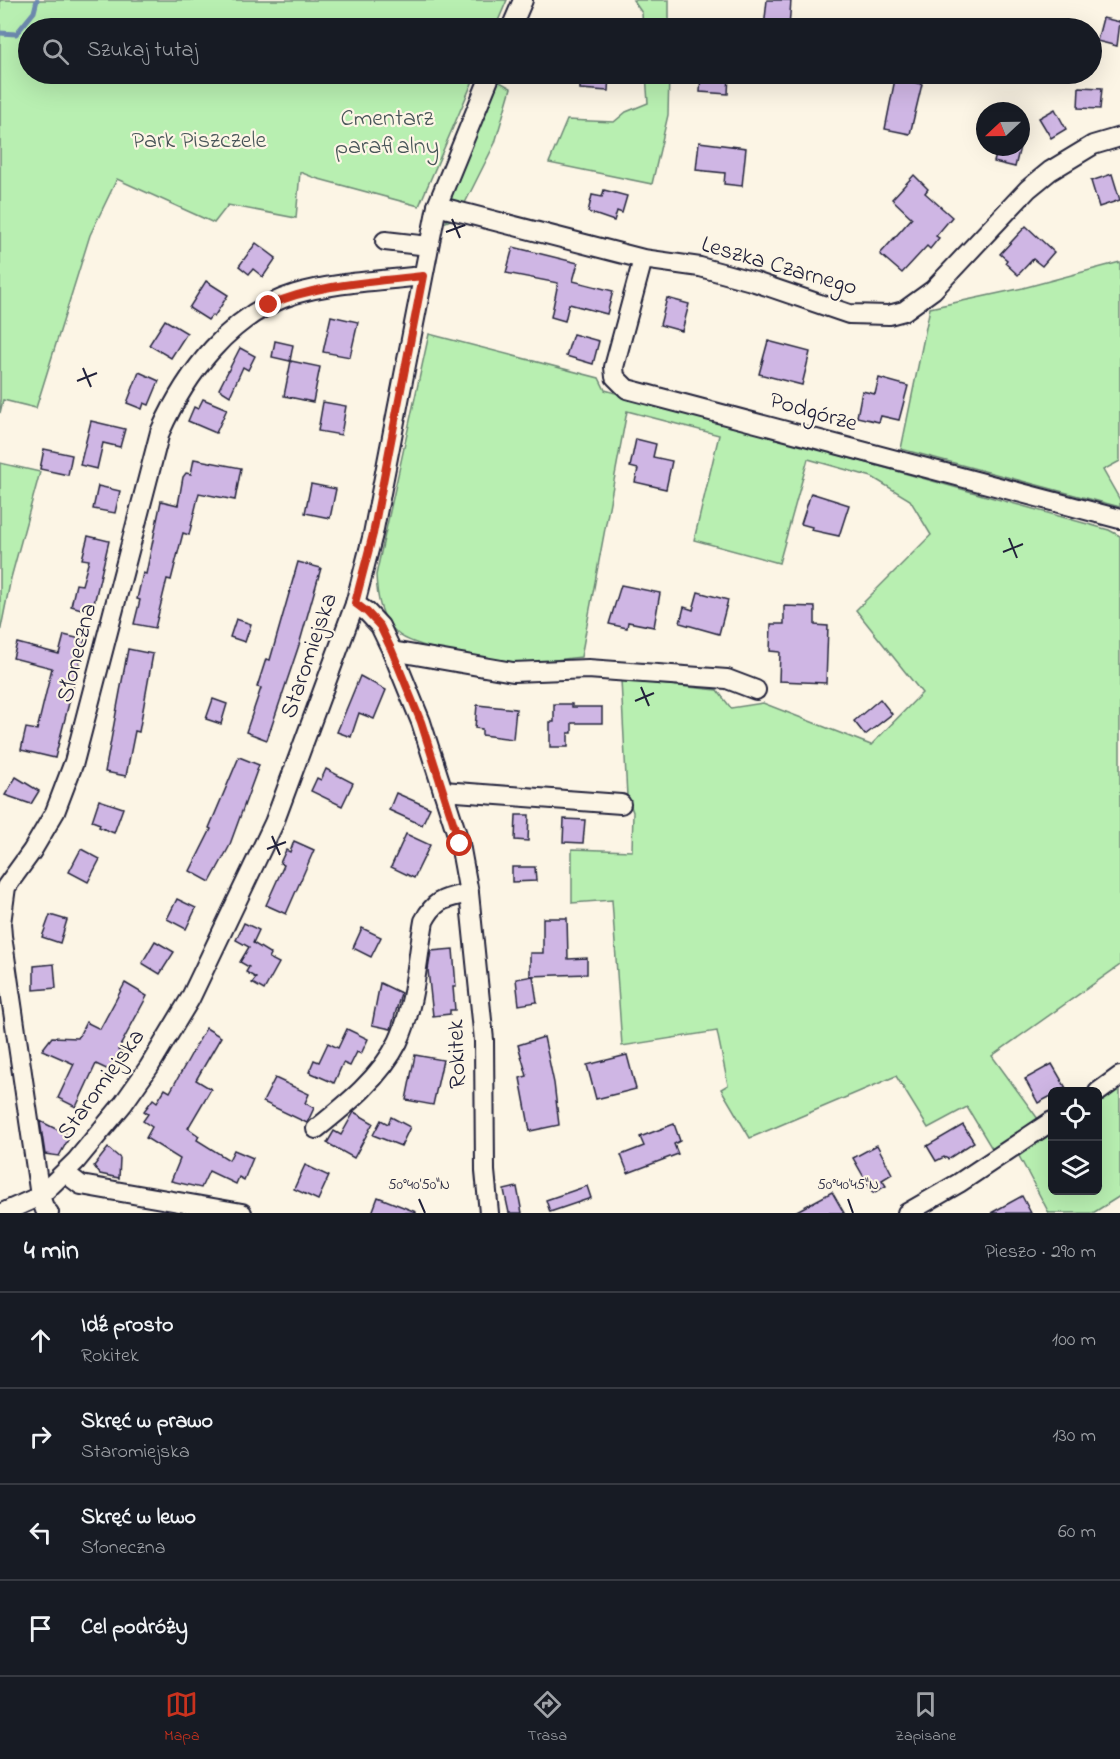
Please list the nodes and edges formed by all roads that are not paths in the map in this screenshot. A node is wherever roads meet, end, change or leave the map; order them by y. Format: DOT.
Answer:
graph roads {
  1 [pos="523,0"];
  2 [pos="515,18"];
  3 [pos="487,84"];
  4 [pos="1120,137"];
  5 [pos="438,206"];
  6 [pos="385,241"];
  7 [pos="429,246"];
  8 [pos="643,259"];
  9 [pos="423,276"];
  10 [pos="1120,519"];
  11 [pos="355,603"];
  12 [pos="392,651"];
  13 [pos="756,690"];
  14 [pos="443,791"];
  15 [pos="621,804"];
  16 [pos="3,888"];
  17 [pos="469,893"];
  18 [pos="1120,1076"];
  19 [pos="1102,1089"];
  20 [pos="1048,1124"];
  21 [pos="316,1129"];
  22 [pos="64,1173"];
  23 [pos="40,1196"];
  24 [pos="172,1206"];
  25 [pos="2,1213"];
  26 [pos="49,1213"];
  27 [pos="242,1213"];
  28 [pos="489,1213"];
  29 [pos="907,1213"];
  1 -- 2 [label="street"];
  3 -- 5 [label="street, Staromiejska"];
  4 -- 8 [label="street, Leszka Czarnego"];
  5 -- 7 [label="street, Staromiejska"];
  5 -- 8 [label="street, Leszka Czarnego"];
  6 -- 7 [label="street"];
  7 -- 9 [label="street, Staromiejska"];
  8 -- 10 [label="street, Podgórze"];
  9 -- 11 [label="street, Staromiejska"];
  9 -- 16 [label="street, Słoneczna"];
  11 -- 12 [label="street, Rokitek"];
  11 -- 22 [label="street, Staromiejska"];
  12 -- 13 [label="street"];
  12 -- 14 [label="street, Rokitek"];
  14 -- 15 [label="street"];
  14 -- 17 [label="street, Rokitek"];
  16 -- 23 [label="street, Słoneczna"];
  17 -- 21 [label="street, Rokitek"];
  17 -- 28 [label="street, Rokitek"];
  18 -- 19 [label="street"];
  20 -- 29 [label="street"];
  22 -- 23 [label="street, Staromiejska"];
  22 -- 24 [label="street"];
  23 -- 25 [label="street, Staromiejska"];
  23 -- 26 [label="street, Słoneczna"];
  24 -- 27 [label="street"];
}
